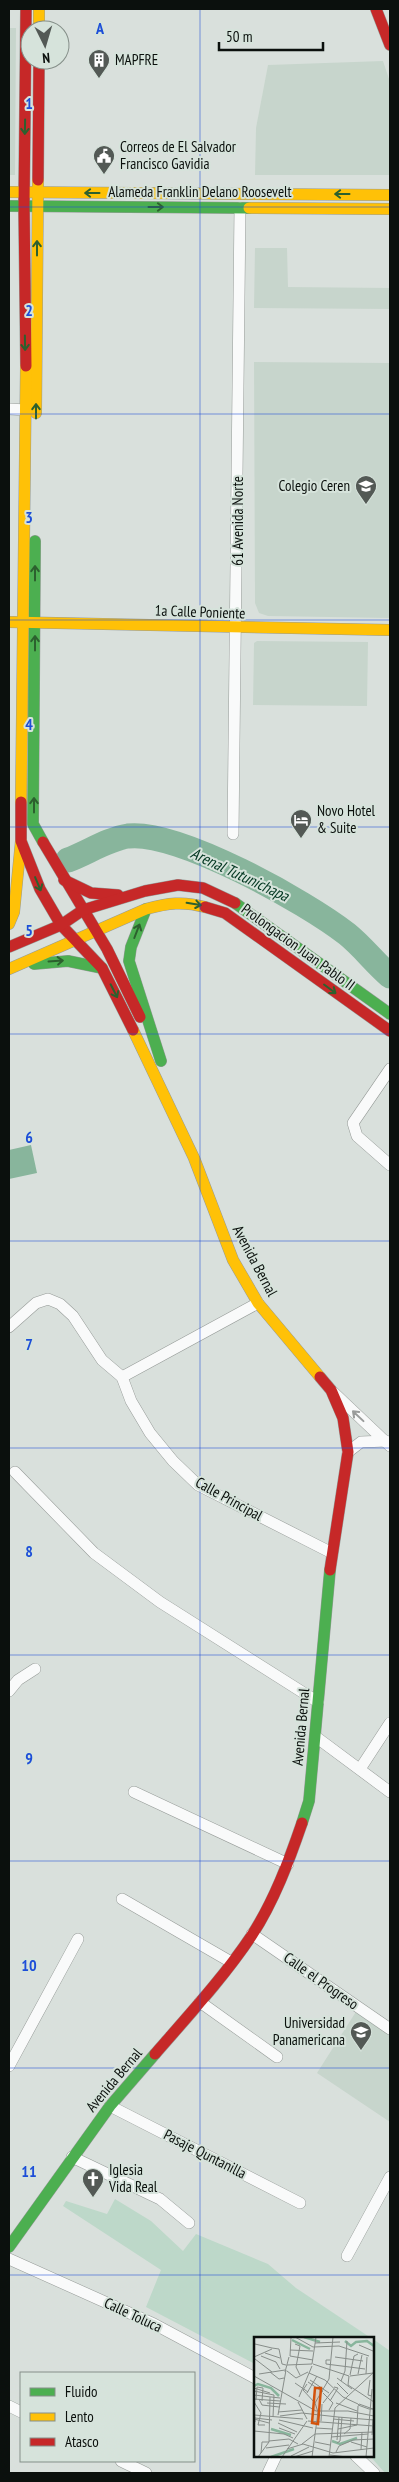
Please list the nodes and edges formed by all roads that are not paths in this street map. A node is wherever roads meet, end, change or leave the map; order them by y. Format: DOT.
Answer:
graph roads {
  1 [pos="26,9"];
  2 [pos="376,9"];
  3 [pos="390,45"];
  4 [pos="39,70"];
  5 [pos="9,192"];
  6 [pos="24,192"];
  7 [pos="37,192"];
  8 [pos="390,195"];
  9 [pos="9,206"];
  10 [pos="24,206"];
  11 [pos="37,206"];
  12 [pos="240,208"];
  13 [pos="390,209"];
  14 [pos="9,410"];
  15 [pos="26,410"];
  16 [pos="9,622"];
  17 [pos="30,622"];
  18 [pos="237,628"];
  19 [pos="390,630"];
  20 [pos="233,834"];
  21 [pos="21,840"];
  22 [pos="64,880"];
  23 [pos="145,891"];
  24 [pos="146,909"];
  25 [pos="83,910"];
  26 [pos="9,924"];
  27 [pos="61,925"];
  28 [pos="97,930"];
  29 [pos="75,939"];
  30 [pos="9,947"];
  31 [pos="102,968"];
  32 [pos="9,970"];
  33 [pos="390,1014"];
  34 [pos="390,1031"];
  35 [pos="161,1061"];
  36 [pos="390,1069"];
  37 [pos="194,1158"];
  38 [pos="390,1165"];
  39 [pos="258,1303"];
  40 [pos="9,1327"];
  41 [pos="122,1377"];
  42 [pos="331,1390"];
  43 [pos="388,1444"];
  44 [pos="348,1452"];
  45 [pos="15,1472"];
  46 [pos="332,1553"];
  47 [pos="35,1669"];
  48 [pos="9,1691"];
  49 [pos="318,1702"];
  50 [pos="390,1723"];
  51 [pos="316,1737"];
  52 [pos="360,1769"];
  53 [pos="134,1792"];
  54 [pos="390,1792"];
  55 [pos="288,1864"];
  56 [pos="122,1899"];
  57 [pos="252,1934"];
  58 [pos="78,1939"];
  59 [pos="231,1962"];
  60 [pos="200,2002"];
  61 [pos="390,2029"];
  62 [pos="277,2056"];
  63 [pos="9,2066"];
  64 [pos="110,2106"];
  65 [pos="72,2157"];
  66 [pos="390,2177"];
  67 [pos="300,2203"];
  68 [pos="189,2223"];
  69 [pos="9,2247"];
  70 [pos="347,2256"];
  71 [pos="9,2259"];
  72 [pos="254,2377"];
  73 [pos="276,2457"];
  74 [pos="357,2457"];
  75 [pos="123,2462"];
  76 [pos="146,2473"];
  77 [pos="268,2473"];
  78 [pos="374,2473"];
  1 -- 6 [label="main road, one-way"];
  2 -- 3 [label="main road"];
  4 -- 7 [label="main road"];
  5 -- 6 [label="main road, Alameda Franklin Delano Roosevelt"];
  6 -- 7 [label="main road, Alameda Franklin Delano Roosevelt"];
  6 -- 10 [label="main road"];
  8 -- 7 [label="main road, Alameda Franklin Delano Roosevelt, one-way"];
  7 -- 11 [label="main road"];
  9 -- 10 [label="main road, Alameda Franklin Delano Roosevelt"];
  10 -- 11 [label="main road, Alameda Franklin Delano Roosevelt"];
  10 -- 15 [label="main road, one-way"];
  11 -- 12 [label="main road, Alameda Franklin Delano Roosevelt, one-way"];
  17 -- 11 [label="main road, one-way"];
  12 -- 13 [label="main road, Alameda Franklin Delano Roosevelt"];
  12 -- 18 [label="street, 61 Avenida Norte"];
  14 -- 15 [label="street"];
  15 -- 17 [label="main road"];
  16 -- 17 [label="main road, 1a Calle Poniente"];
  17 -- 18 [label="main road, 1a Calle Poniente"];
  17 -- 21 [label="main road"];
  22 -- 17 [label="main road, Avenida Bernal, one-way"];
  18 -- 19 [label="main road, 1a Calle Poniente"];
  18 -- 20 [label="street, 61 Avenida Norte"];
  21 -- 26 [label="main road"];
  21 -- 27 [label="main road, Avenida Bernal, one-way"];
  22 -- 23 [label="main road"];
  22 -- 25 [label="main road, Avenida Bernal"];
  23 -- 25 [label="main road, Prolongacion Juan Pablo II"];
  23 -- 33 [label="main road, Prolongacion Juan Pablo II"];
  24 -- 28 [label="main road, Prolongacion Juan Pablo II"];
  24 -- 34 [label="main road, Prolongacion Juan Pablo II, one-way"];
  35 -- 24 [label="main road, one-way"];
  25 -- 27 [label="main road, Prolongacion Juan Pablo II"];
  25 -- 28 [label="main road, Avenida Bernal"];
  27 -- 29 [label="main road, Avenida Bernal"];
  27 -- 30 [label="main road, Prolongacion Juan Pablo II"];
  28 -- 29 [label="main road, Prolongacion Juan Pablo II"];
  28 -- 35 [label="main road, Avenida Bernal"];
  29 -- 31 [label="main road, Avenida Bernal"];
  29 -- 32 [label="main road, Prolongacion Juan Pablo II"];
  32 -- 31 [label="main road, one-way"];
  31 -- 37 [label="main road, Avenida Bernal, one-way"];
  35 -- 37 [label="main road, Avenida Bernal"];
  36 -- 38 [label="street"];
  37 -- 39 [label="main road, Avenida Bernal"];
  39 -- 41 [label="street"];
  39 -- 42 [label="main road, Avenida Bernal"];
  40 -- 41 [label="street, Calle Principal"];
  41 -- 46 [label="street, Calle Principal"];
  43 -- 42 [label="street, one-way"];
  42 -- 44 [label="main road, Avenida Bernal"];
  43 -- 44 [label="street"];
  44 -- 46 [label="main road, Avenida Bernal"];
  45 -- 49 [label="street"];
  46 -- 49 [label="main road, Avenida Bernal"];
  47 -- 48 [label="street"];
  49 -- 51 [label="main road, Avenida Bernal"];
  50 -- 52 [label="street"];
  51 -- 52 [label="street"];
  51 -- 55 [label="main road, Avenida Bernal"];
  52 -- 54 [label="street"];
  53 -- 55 [label="street"];
  55 -- 57 [label="main road, Avenida Bernal"];
  56 -- 59 [label="street"];
  57 -- 59 [label="main road, Avenida Bernal"];
  57 -- 61 [label="street, Calle el Progreso"];
  58 -- 63 [label="street"];
  59 -- 60 [label="main road, Avenida Bernal"];
  60 -- 62 [label="street"];
  60 -- 64 [label="main road, Avenida Bernal"];
  64 -- 65 [label="main road, Avenida Bernal"];
  64 -- 67 [label="street, Pasaje Quntanilla"];
  65 -- 68 [label="street"];
  65 -- 69 [label="main road, Avenida Bernal"];
  66 -- 70 [label="street"];
  71 -- 72 [label="street, Calle Toluca"];
  73 -- 77 [label="street"];
  74 -- 78 [label="street"];
  75 -- 76 [label="street"];
}
